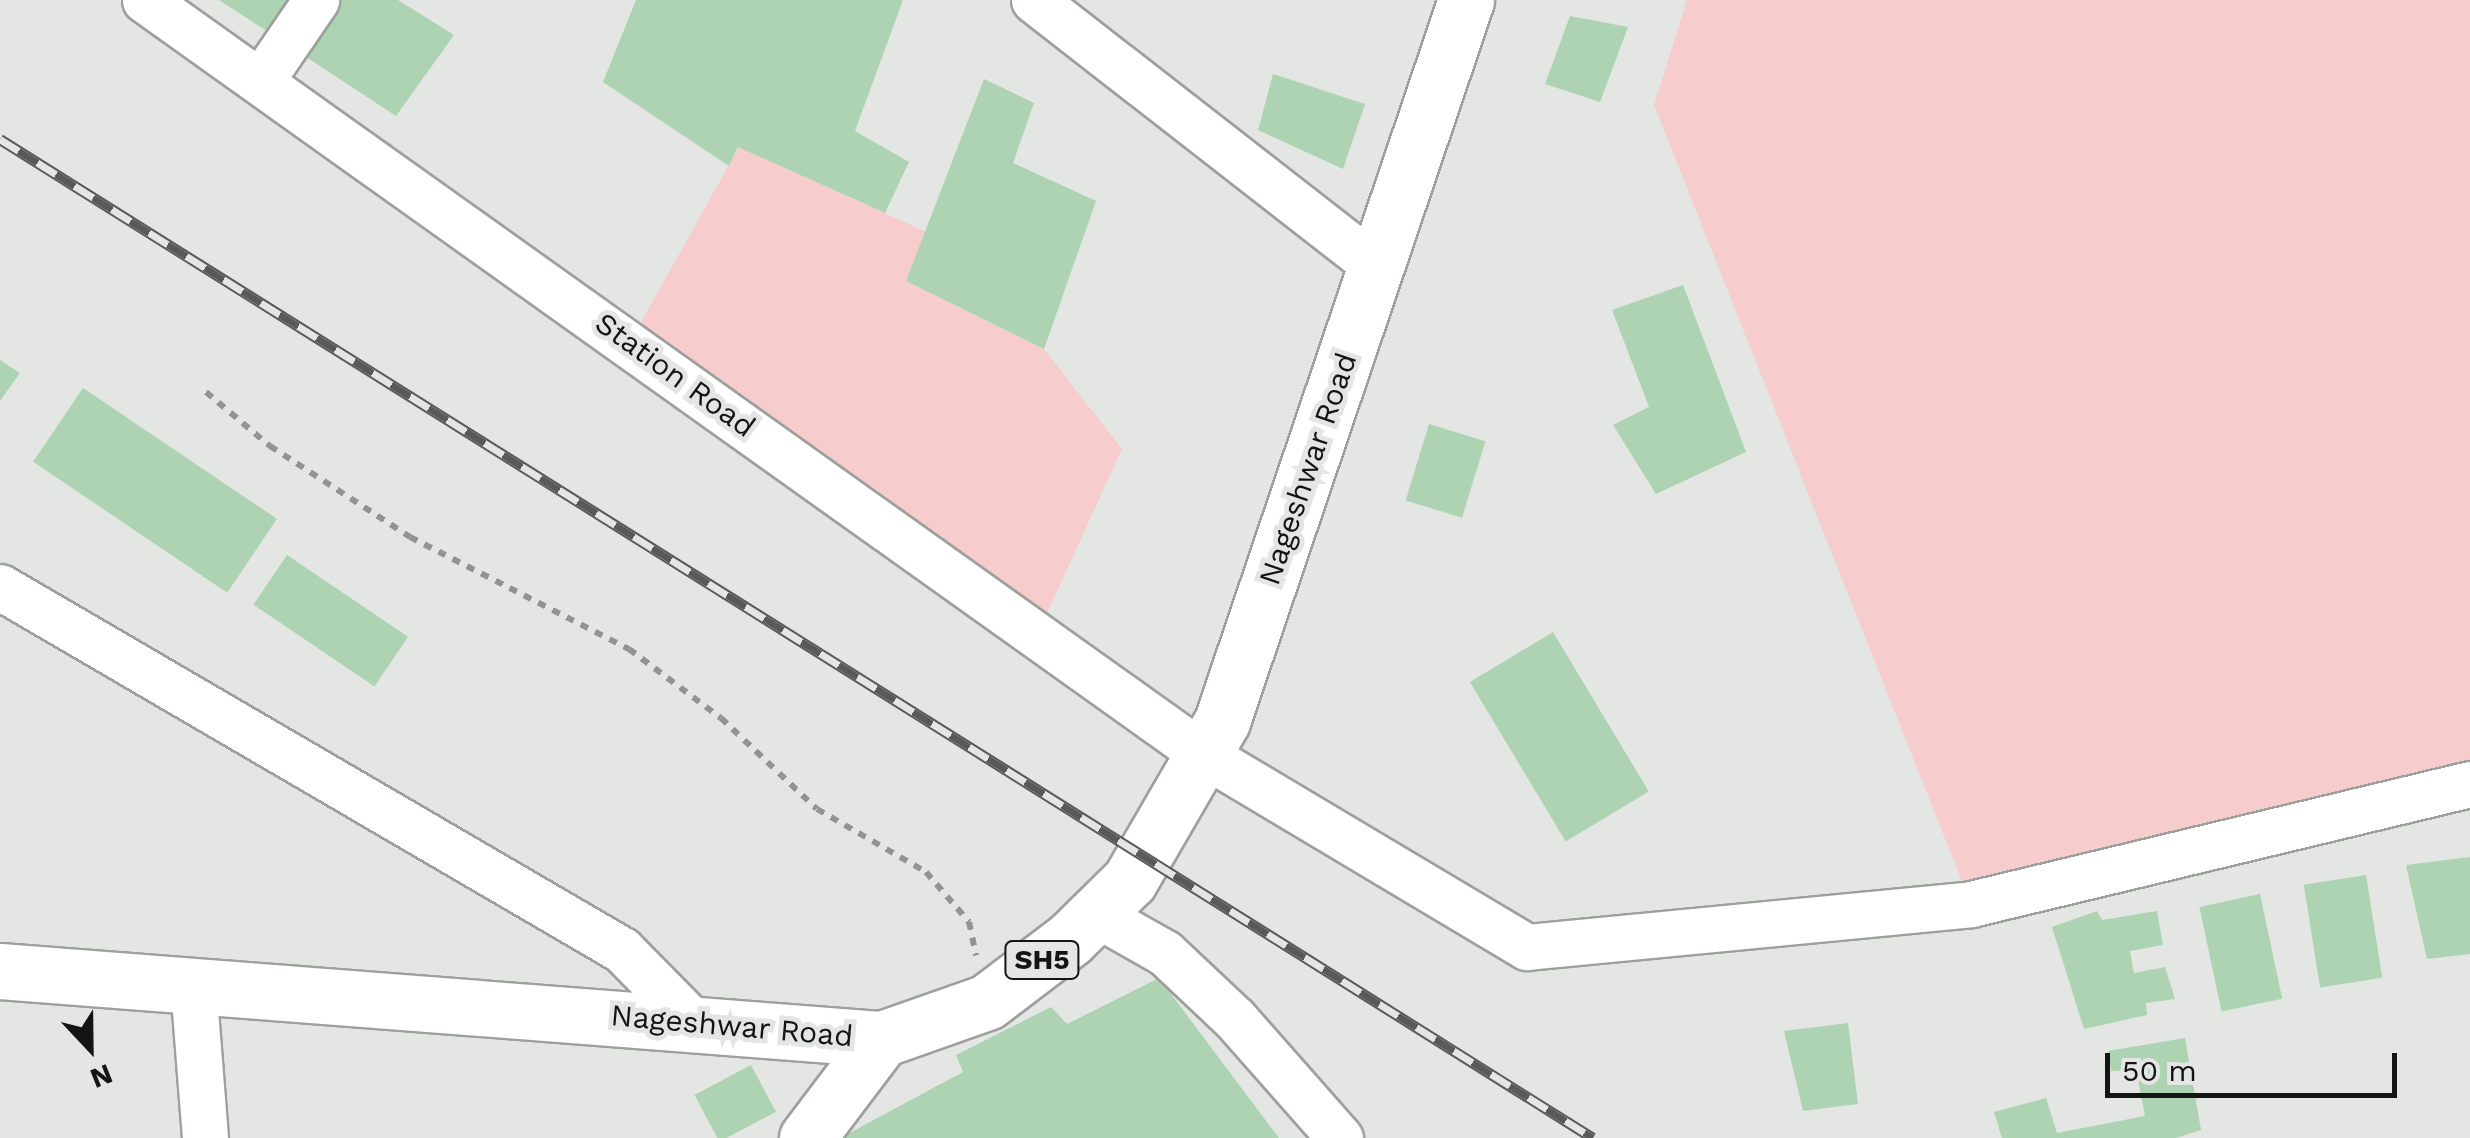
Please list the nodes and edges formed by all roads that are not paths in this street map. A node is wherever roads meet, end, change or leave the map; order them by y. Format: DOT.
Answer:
graph roads {
  1 [pos="145,0"];
  2 [pos="316,0"];
  3 [pos="1034,0"];
  4 [pos="1466,0"];
  5 [pos="262,79"];
  6 [pos="1376,266"];
  7 [pos="0,588"];
  8 [pos="1203,754"];
  9 [pos="2470,784"];
  10 [pos="1096,914"];
  11 [pos="0,971"];
  12 [pos="193,984"];
  13 [pos="692,1021"];
  14 [pos="882,1039"];
  15 [pos="205,1138"];
  16 [pos="808,1138"];
  17 [pos="1340,1138"];
  1 -- 5 [label="street, Station Road"];
  2 -- 5 [label="street"];
  3 -- 6 [label="street"];
  4 -- 6 [label="main road, Nageshwar Road / SH5"];
  5 -- 8 [label="street, Station Road"];
  6 -- 8 [label="main road, Nageshwar Road / SH5"];
  7 -- 13 [label="street"];
  8 -- 9 [label="street, Station Road"];
  8 -- 10 [label="main road, Nageshwar Road / SH5"];
  10 -- 14 [label="main road, Nageshwar Road / SH5"];
  10 -- 17 [label="street"];
  11 -- 12 [label="main road, Nageshwar Road / SH5"];
  12 -- 13 [label="main road, Nageshwar Road / SH5"];
  12 -- 15 [label="street"];
  13 -- 14 [label="main road, Nageshwar Road / SH5"];
  14 -- 16 [label="main road"];
}
